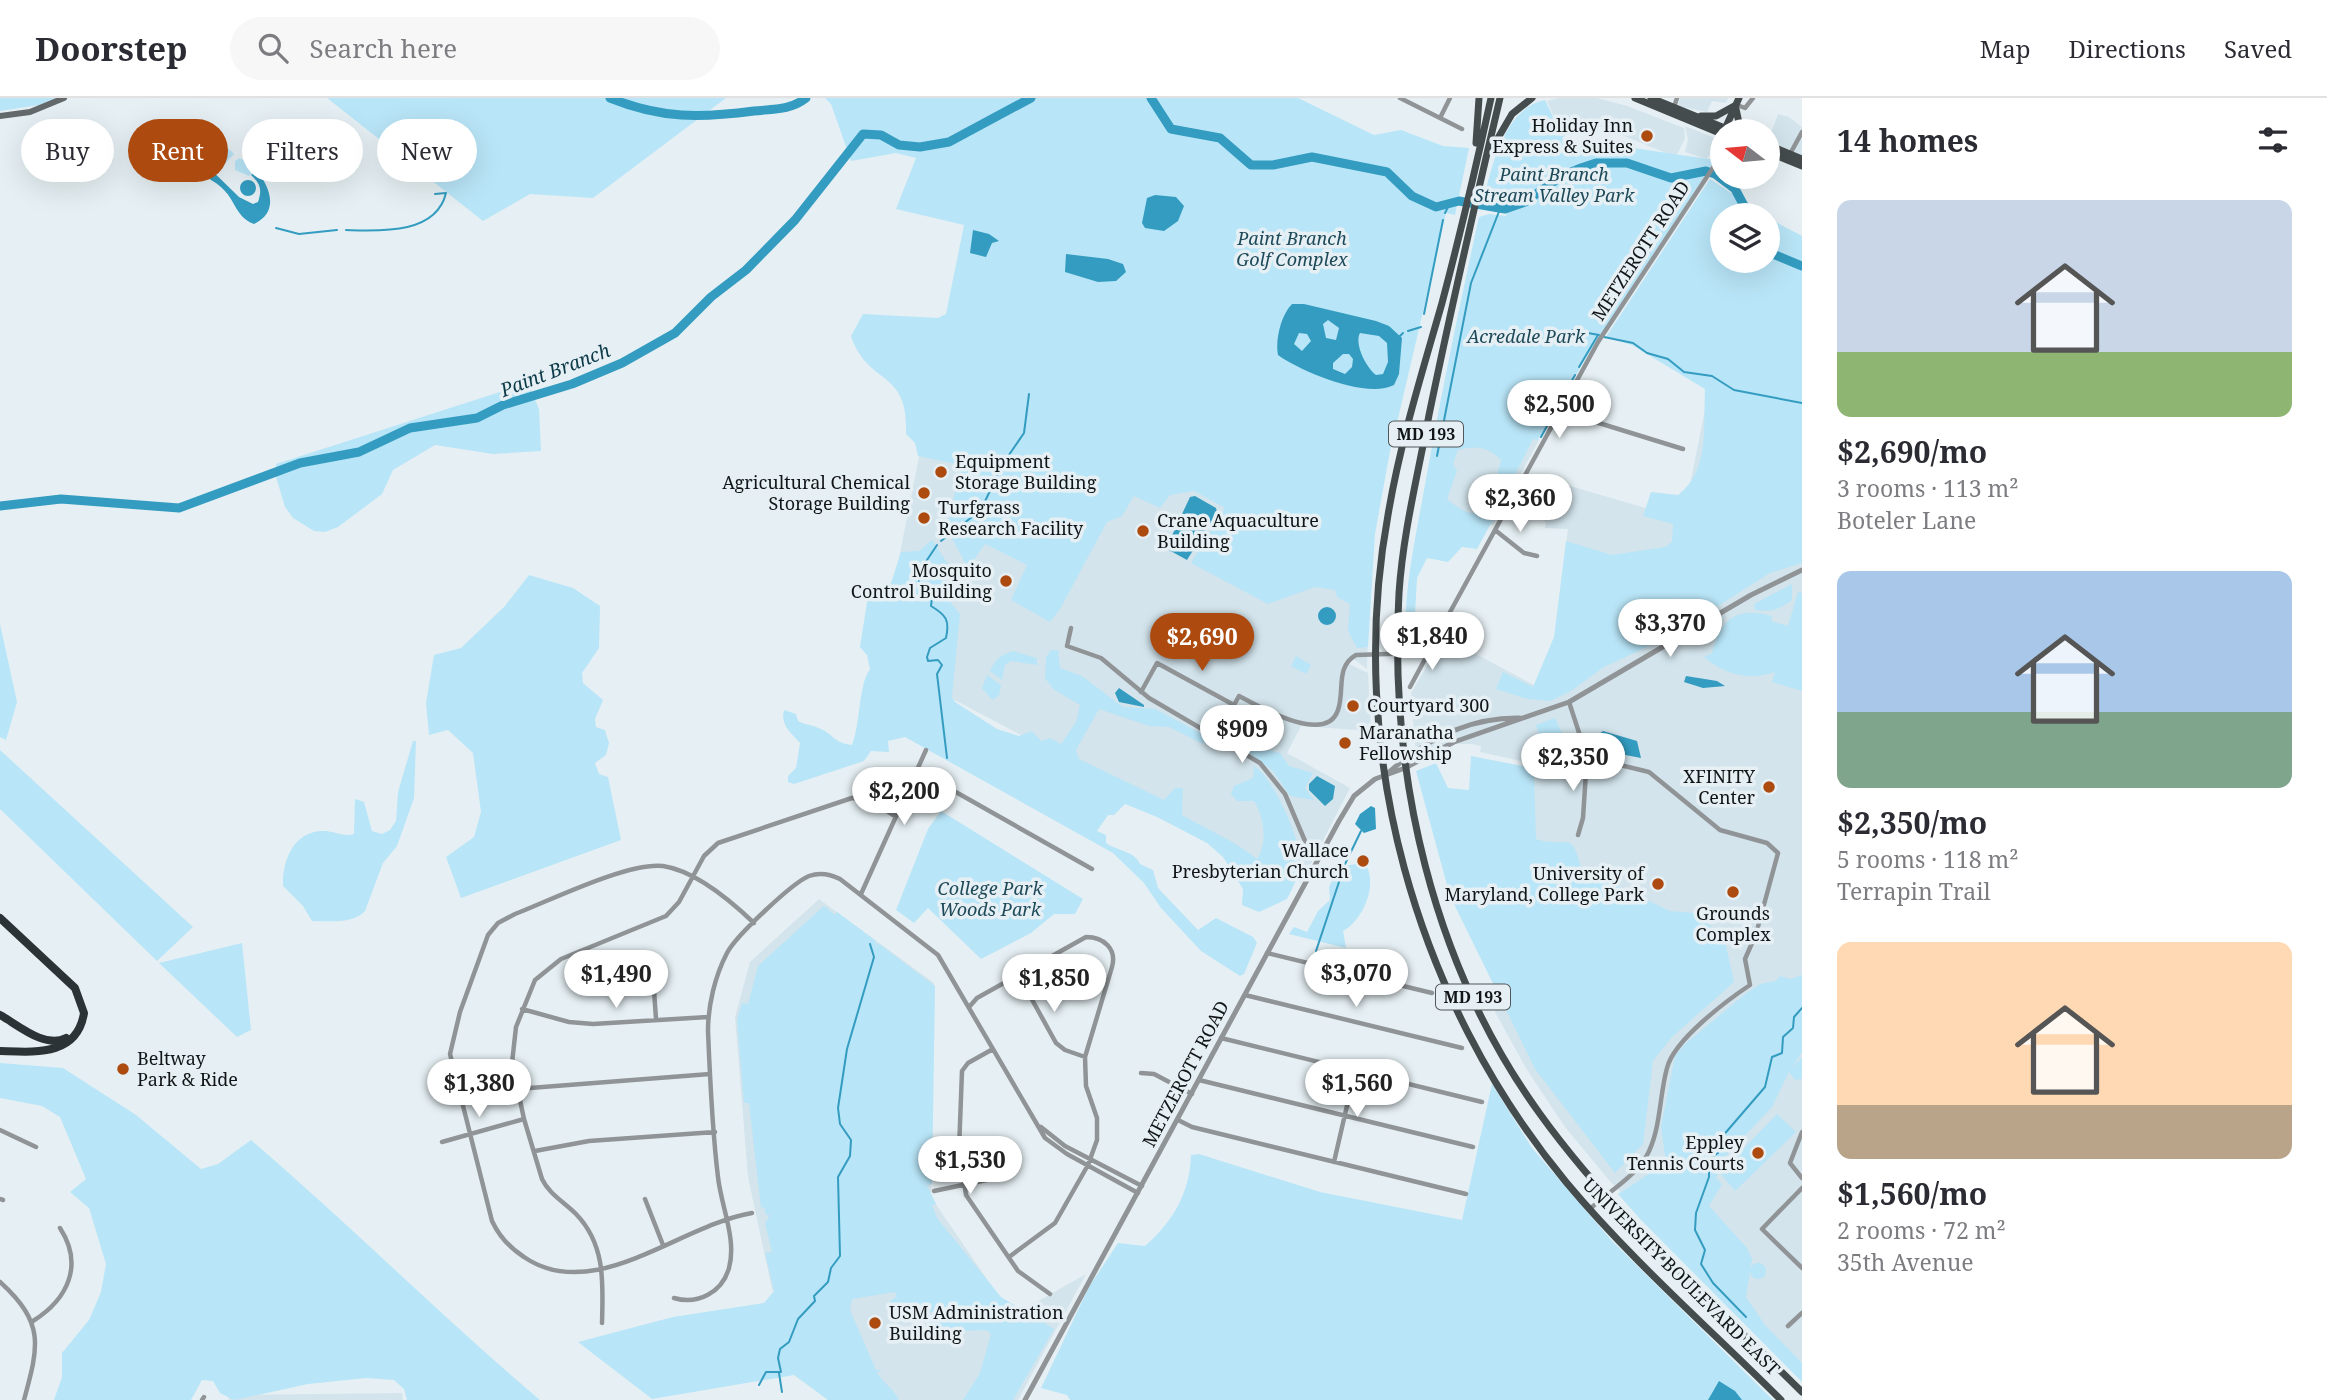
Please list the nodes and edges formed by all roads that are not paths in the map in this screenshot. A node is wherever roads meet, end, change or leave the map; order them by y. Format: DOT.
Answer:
graph roads {
  1 [pos="64,98"];
  2 [pos="1400,98"];
  3 [pos="1450,98"];
  4 [pos="1479,98"];
  5 [pos="1491,98"];
  6 [pos="1500,98"];
  7 [pos="1532,98"];
  8 [pos="1635,98"];
  9 [pos="1651,98"];
  10 [pos="1677,98"];
  11 [pos="1753,98"];
  12 [pos="1737,101"];
  13 [pos="1674,107"];
  14 [pos="1693,115"];
  15 [pos="0,116"];
  16 [pos="1440,118"];
  17 [pos="1730,119"];
  18 [pos="1739,119"];
  19 [pos="1710,123"];
  20 [pos="1710,125"];
  21 [pos="1462,129"];
  22 [pos="1802,132"];
  23 [pos="1780,150"];
  24 [pos="1790,154"];
  25 [pos="1780,157"];
  26 [pos="1802,159"];
  27 [pos="1802,166"];
  28 [pos="1484,167"];
  29 [pos="1710,172"];
  30 [pos="1474,191"];
  31 [pos="1468,216"];
  32 [pos="1560,411"];
  33 [pos="1683,449"];
  34 [pos="1495,530"];
  35 [pos="1537,556"];
  36 [pos="1802,570"];
  37 [pos="1071,628"];
  38 [pos="1432,645"];
  39 [pos="1365,654"];
  40 [pos="1376,654"];
  41 [pos="1398,654"];
  42 [pos="1376,663"];
  43 [pos="1410,687"];
  44 [pos="1141,692"];
  45 [pos="1569,702"];
  46 [pos="1527,718"];
  47 [pos="926,750"];
  48 [pos="1587,757"];
  49 [pos="1404,758"];
  50 [pos="1405,768"];
  51 [pos="915,769"];
  52 [pos="1385,775"];
  53 [pos="895,816"];
  54 [pos="1578,835"];
  55 [pos="1322,854"];
  56 [pos="1091,869"];
  57 [pos="691,878"];
  58 [pos="861,894"];
  59 [pos="0,920"];
  60 [pos="754,923"];
  61 [pos="1267,953"];
  62 [pos="1019,976"];
  63 [pos="654,990"];
  64 [pos="1432,993"];
  65 [pos="1245,995"];
  66 [pos="970,1006"];
  67 [pos="522,1009"];
  68 [pos="84,1013"];
  69 [pos="0,1015"];
  70 [pos="708,1017"];
  71 [pos="656,1019"];
  72 [pos="1222,1038"];
  73 [pos="1462,1048"];
  74 [pos="993,1049"];
  75 [pos="0,1051"];
  76 [pos="1085,1057"];
  77 [pos="1355,1071"];
  78 [pos="1141,1073"];
  79 [pos="710,1074"];
  80 [pos="1199,1080"];
  81 [pos="517,1089"];
  82 [pos="1192,1094"];
  83 [pos="1482,1102"];
  84 [pos="1345,1116"];
  85 [pos="523,1119"];
  86 [pos="1178,1120"];
  87 [pos="1038,1124"];
  88 [pos="0,1130"];
  89 [pos="715,1132"];
  90 [pos="1802,1132"];
  91 [pos="468,1136"];
  92 [pos="442,1142"];
  93 [pos="36,1147"];
  94 [pos="1473,1147"];
  95 [pos="534,1151"];
  96 [pos="1090,1159"];
  97 [pos="1334,1162"];
  98 [pos="1088,1165"];
  99 [pos="1006,1178"];
  100 [pos="1802,1178"];
  101 [pos="962,1184"];
  102 [pos="1142,1186"];
  103 [pos="1802,1188"];
  104 [pos="934,1191"];
  105 [pos="1138,1193"];
  106 [pos="1466,1194"];
  107 [pos="1605,1195"];
  108 [pos="645,1199"];
  109 [pos="1590,1209"];
  110 [pos="752,1213"];
  111 [pos="726,1218"];
  112 [pos="60,1227"];
  113 [pos="663,1245"];
  114 [pos="1009,1257"];
  115 [pos="1802,1268"];
  116 [pos="603,1270"];
  117 [pos="0,1282"];
  118 [pos="1050,1294"];
  119 [pos="674,1298"];
  120 [pos="1802,1312"];
  121 [pos="33,1321"];
  122 [pos="602,1323"];
  123 [pos="1788,1326"];
  124 [pos="1802,1392"];
  125 [pos="24,1400"];
  126 [pos="1025,1400"];
  127 [pos="1780,1400"];
  1 -- 15 [label="main road"];
  2 -- 16 [label="street"];
  3 -- 16 [label="street"];
  4 -- 30 [label="main road"];
  5 -- 30 [label="main road, UNIVERSITY BOULEVARD EAST / MD 193"];
  6 -- 28 [label="main road, UNIVERSITY BOULEVARD EAST / MD 193"];
  7 -- 28 [label="main road"];
  8 -- 20 [label="main road"];
  9 -- 13 [label="main road"];
  10 -- 13 [label="street"];
  11 -- 12 [label="street"];
  12 -- 14 [label="main road"];
  12 -- 17 [label="main road"];
  12 -- 18 [label="main road"];
  13 -- 14 [label="main road"];
  14 -- 19 [label="main road"];
  16 -- 21 [label="street"];
  22 -- 24 [label="street"];
  23 -- 24 [label="main road"];
  24 -- 26 [label="main road"];
  25 -- 27 [label="main road"];
  28 -- 30 [label="main road, UNIVERSITY BOULEVARD EAST / MD 193"];
  29 -- 32 [label="street, METZEROTT ROAD"];
  30 -- 31 [label="main road, UNIVERSITY BOULEVARD EAST / MD 193"];
  31 -- 40 [label="main road, UNIVERSITY BOULEVARD EAST / MD 193"];
  31 -- 41 [label="main road, UNIVERSITY BOULEVARD EAST / MD 193"];
  32 -- 33 [label="street"];
  32 -- 34 [label="street, METZEROTT ROAD"];
  34 -- 35 [label="street"];
  34 -- 38 [label="street, METZEROTT ROAD"];
  36 -- 45 [label="street"];
  37 -- 44 [label="street"];
  38 -- 41 [label="street"];
  38 -- 43 [label="street, METZEROTT ROAD"];
  39 -- 40 [label="street"];
  39 -- 42 [label="main road"];
  39 -- 44 [label="street"];
  40 -- 41 [label="street"];
  40 -- 42 [label="main road, UNIVERSITY BOULEVARD EAST / MD 193"];
  41 -- 49 [label="main road, UNIVERSITY BOULEVARD EAST / MD 193"];
  42 -- 52 [label="main road, UNIVERSITY BOULEVARD EAST / MD 193"];
  44 -- 55 [label="street"];
  45 -- 46 [label="street"];
  45 -- 48 [label="street"];
  46 -- 49 [label="street"];
  46 -- 50 [label="street"];
  47 -- 51 [label="street"];
  48 -- 54 [label="street"];
  48 -- 107 [label="street"];
  49 -- 50 [label="main road, UNIVERSITY BOULEVARD EAST / MD 193"];
  49 -- 52 [label="street"];
  50 -- 52 [label="street"];
  50 -- 107 [label="main road, UNIVERSITY BOULEVARD EAST / MD 193"];
  51 -- 53 [label="street"];
  51 -- 56 [label="street"];
  52 -- 55 [label="street, METZEROTT ROAD"];
  52 -- 109 [label="main road, UNIVERSITY BOULEVARD EAST / MD 193"];
  53 -- 57 [label="street"];
  53 -- 58 [label="street"];
  55 -- 61 [label="street, METZEROTT ROAD"];
  57 -- 60 [label="street"];
  57 -- 67 [label="street"];
  57 -- 91 [label="street"];
  58 -- 60 [label="street"];
  58 -- 66 [label="street"];
  59 -- 68 [label="highway"];
  60 -- 70 [label="street"];
  61 -- 64 [label="street"];
  61 -- 65 [label="street, METZEROTT ROAD"];
  62 -- 66 [label="street"];
  62 -- 76 [label="street"];
  62 -- 76 [label="street"];
  63 -- 71 [label="street"];
  65 -- 72 [label="street, METZEROTT ROAD"];
  65 -- 73 [label="street"];
  66 -- 74 [label="street"];
  67 -- 71 [label="street"];
  67 -- 81 [label="street"];
  68 -- 69 [label="highway"];
  68 -- 75 [label="highway"];
  70 -- 71 [label="street"];
  70 -- 79 [label="street"];
  72 -- 77 [label="street"];
  72 -- 80 [label="street, METZEROTT ROAD"];
  74 -- 87 [label="street"];
  74 -- 101 [label="street"];
  76 -- 96 [label="street"];
  77 -- 83 [label="street"];
  77 -- 84 [label="street"];
  78 -- 82 [label="street"];
  79 -- 81 [label="street"];
  79 -- 89 [label="street"];
  80 -- 82 [label="street, METZEROTT ROAD"];
  80 -- 84 [label="street"];
  81 -- 85 [label="street"];
  82 -- 86 [label="street, METZEROTT ROAD"];
  84 -- 94 [label="street"];
  84 -- 97 [label="street"];
  85 -- 91 [label="street"];
  85 -- 95 [label="street"];
  86 -- 97 [label="street"];
  86 -- 102 [label="street, METZEROTT ROAD"];
  87 -- 96 [label="street"];
  87 -- 98 [label="street"];
  88 -- 93 [label="street"];
  89 -- 95 [label="street"];
  89 -- 111 [label="street"];
  90 -- 100 [label="street"];
  91 -- 92 [label="street"];
  91 -- 116 [label="street"];
  95 -- 116 [label="street"];
  96 -- 98 [label="street"];
  96 -- 102 [label="street"];
  97 -- 106 [label="street"];
  98 -- 105 [label="street"];
  98 -- 114 [label="street"];
  99 -- 101 [label="street"];
  101 -- 104 [label="street"];
  101 -- 114 [label="street"];
  102 -- 105 [label="street, METZEROTT ROAD"];
  103 -- 115 [label="street"];
  105 -- 126 [label="street, METZEROTT ROAD"];
  107 -- 109 [label="street"];
  107 -- 124 [label="main road, UNIVERSITY BOULEVARD EAST / MD 193"];
  108 -- 113 [label="street"];
  109 -- 127 [label="main road, UNIVERSITY BOULEVARD EAST / MD 193"];
  110 -- 111 [label="street"];
  111 -- 113 [label="street"];
  111 -- 119 [label="street"];
  112 -- 121 [label="street"];
  113 -- 116 [label="street"];
  114 -- 118 [label="street"];
  116 -- 122 [label="street"];
  117 -- 121 [label="street"];
  120 -- 123 [label="street"];
  121 -- 125 [label="street"];
}
